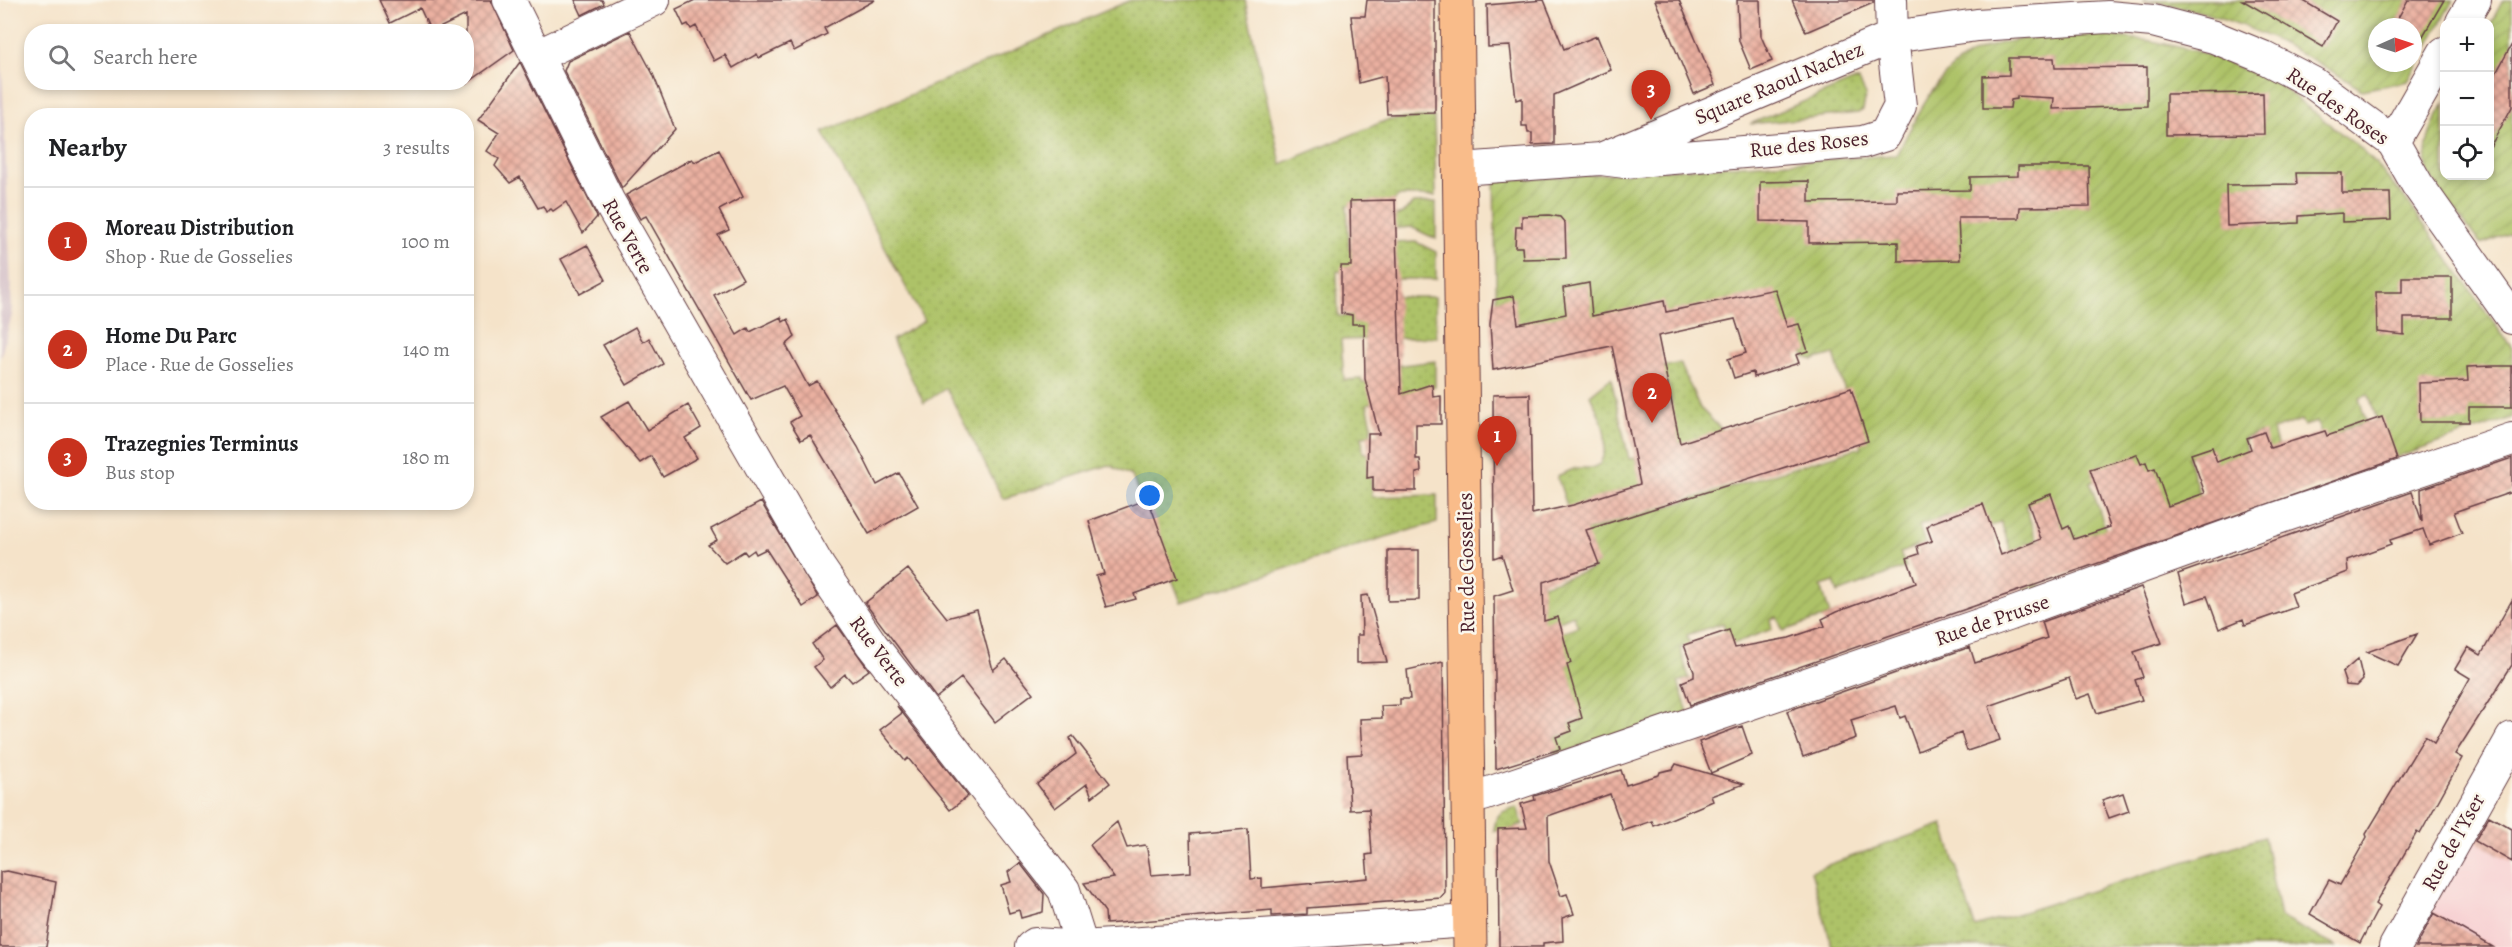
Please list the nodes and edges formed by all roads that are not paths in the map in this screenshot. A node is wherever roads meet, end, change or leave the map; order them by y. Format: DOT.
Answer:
graph roads {
  1 [pos="509,0"];
  2 [pos="654,0"];
  3 [pos="1457,0"];
  4 [pos="1891,0"];
  5 [pos="2475,0"];
  6 [pos="2464,18"];
  7 [pos="1892,37"];
  8 [pos="537,56"];
  9 [pos="2440,62"];
  10 [pos="2393,142"];
  11 [pos="1601,159"];
  12 [pos="1460,169"];
  13 [pos="2512,318"];
  14 [pos="2512,439"];
  15 [pos="2512,738"];
  16 [pos="1470,796"];
  17 [pos="1470,934"];
  18 [pos="1031,947"];
  19 [pos="1082,947"];
  20 [pos="2395,947"];
  1 -- 8 [label="street, Rue Verte"];
  2 -- 8 [label="street"];
  3 -- 12 [label="main road, Rue de Gosselies"];
  4 -- 7 [label="street"];
  5 -- 6 [label="street"];
  7 -- 10 [label="street, Rue des Roses"];
  7 -- 11 [label="street, Square Raoul Nachez"];
  7 -- 11 [label="street, Rue des Roses"];
  8 -- 19 [label="street, Rue Verte"];
  9 -- 10 [label="street"];
  10 -- 13 [label="street, Rue des Roses"];
  11 -- 12 [label="street, Rue des Roses"];
  12 -- 16 [label="main road, Rue de Gosselies"];
  14 -- 16 [label="street, Rue de Prusse"];
  15 -- 20 [label="street, Rue de l'Yser"];
  16 -- 17 [label="main road, Rue de Gosselies"];
  17 -- 19 [label="street"];
  18 -- 19 [label="street"];
}
